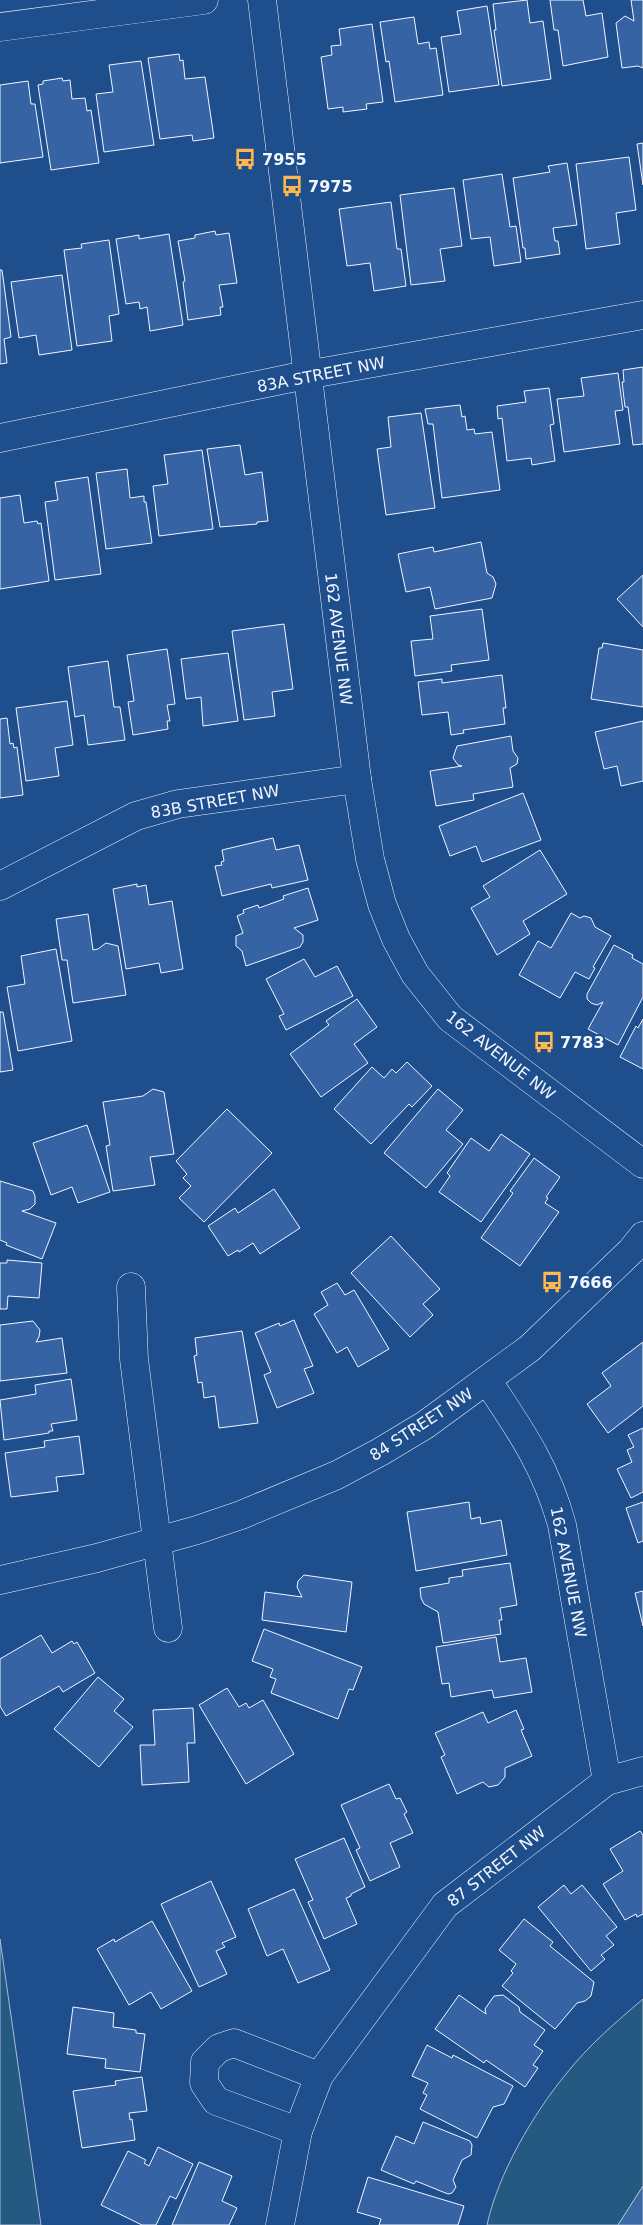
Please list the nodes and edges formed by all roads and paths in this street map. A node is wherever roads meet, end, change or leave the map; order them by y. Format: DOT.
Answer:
graph roads {
  1 [pos="204,0"];
  2 [pos="262,0"];
  3 [pos="0,27"];
  4 [pos="643,315"];
  5 [pos="306,376"];
  6 [pos="0,438"];
  7 [pos="357,778"];
  8 [pos="0,886"];
  9 [pos="643,1164"];
  10 [pos="643,1236"];
  11 [pos="131,1287"];
  12 [pos="487,1380"];
  13 [pos="156,1542"];
  14 [pos="0,1580"];
  15 [pos="168,1628"];
  16 [pos="643,1772"];
  17 [pos="607,1781"];
  18 [pos="321,2072"];
  19 [pos="298,2131"];
  20 [pos="280,2225"];
  1 -- 3 [label="street"];
  2 -- 5 [label="street, 162 AVENUE NW"];
  4 -- 5 [label="street, 83A STREET NW"];
  5 -- 6 [label="street, 83A STREET NW"];
  5 -- 7 [label="street, 162 AVENUE NW"];
  7 -- 8 [label="street, 83B STREET NW"];
  7 -- 9 [label="street, 162 AVENUE NW"];
  10 -- 12 [label="street, 84 STREET NW"];
  11 -- 13 [label="street"];
  12 -- 13 [label="street, 84 STREET NW"];
  12 -- 17 [label="street, 162 AVENUE NW"];
  13 -- 14 [label="street, 84 STREET NW"];
  13 -- 15 [label="street"];
  16 -- 17 [label="street, 87 STREET NW"];
  17 -- 18 [label="street, 87 STREET NW"];
  18 -- 19 [label="street, 87 STREET NW"];
  18 -- 19 [label="street"];
  19 -- 20 [label="street, 87 STREET NW"];
}
